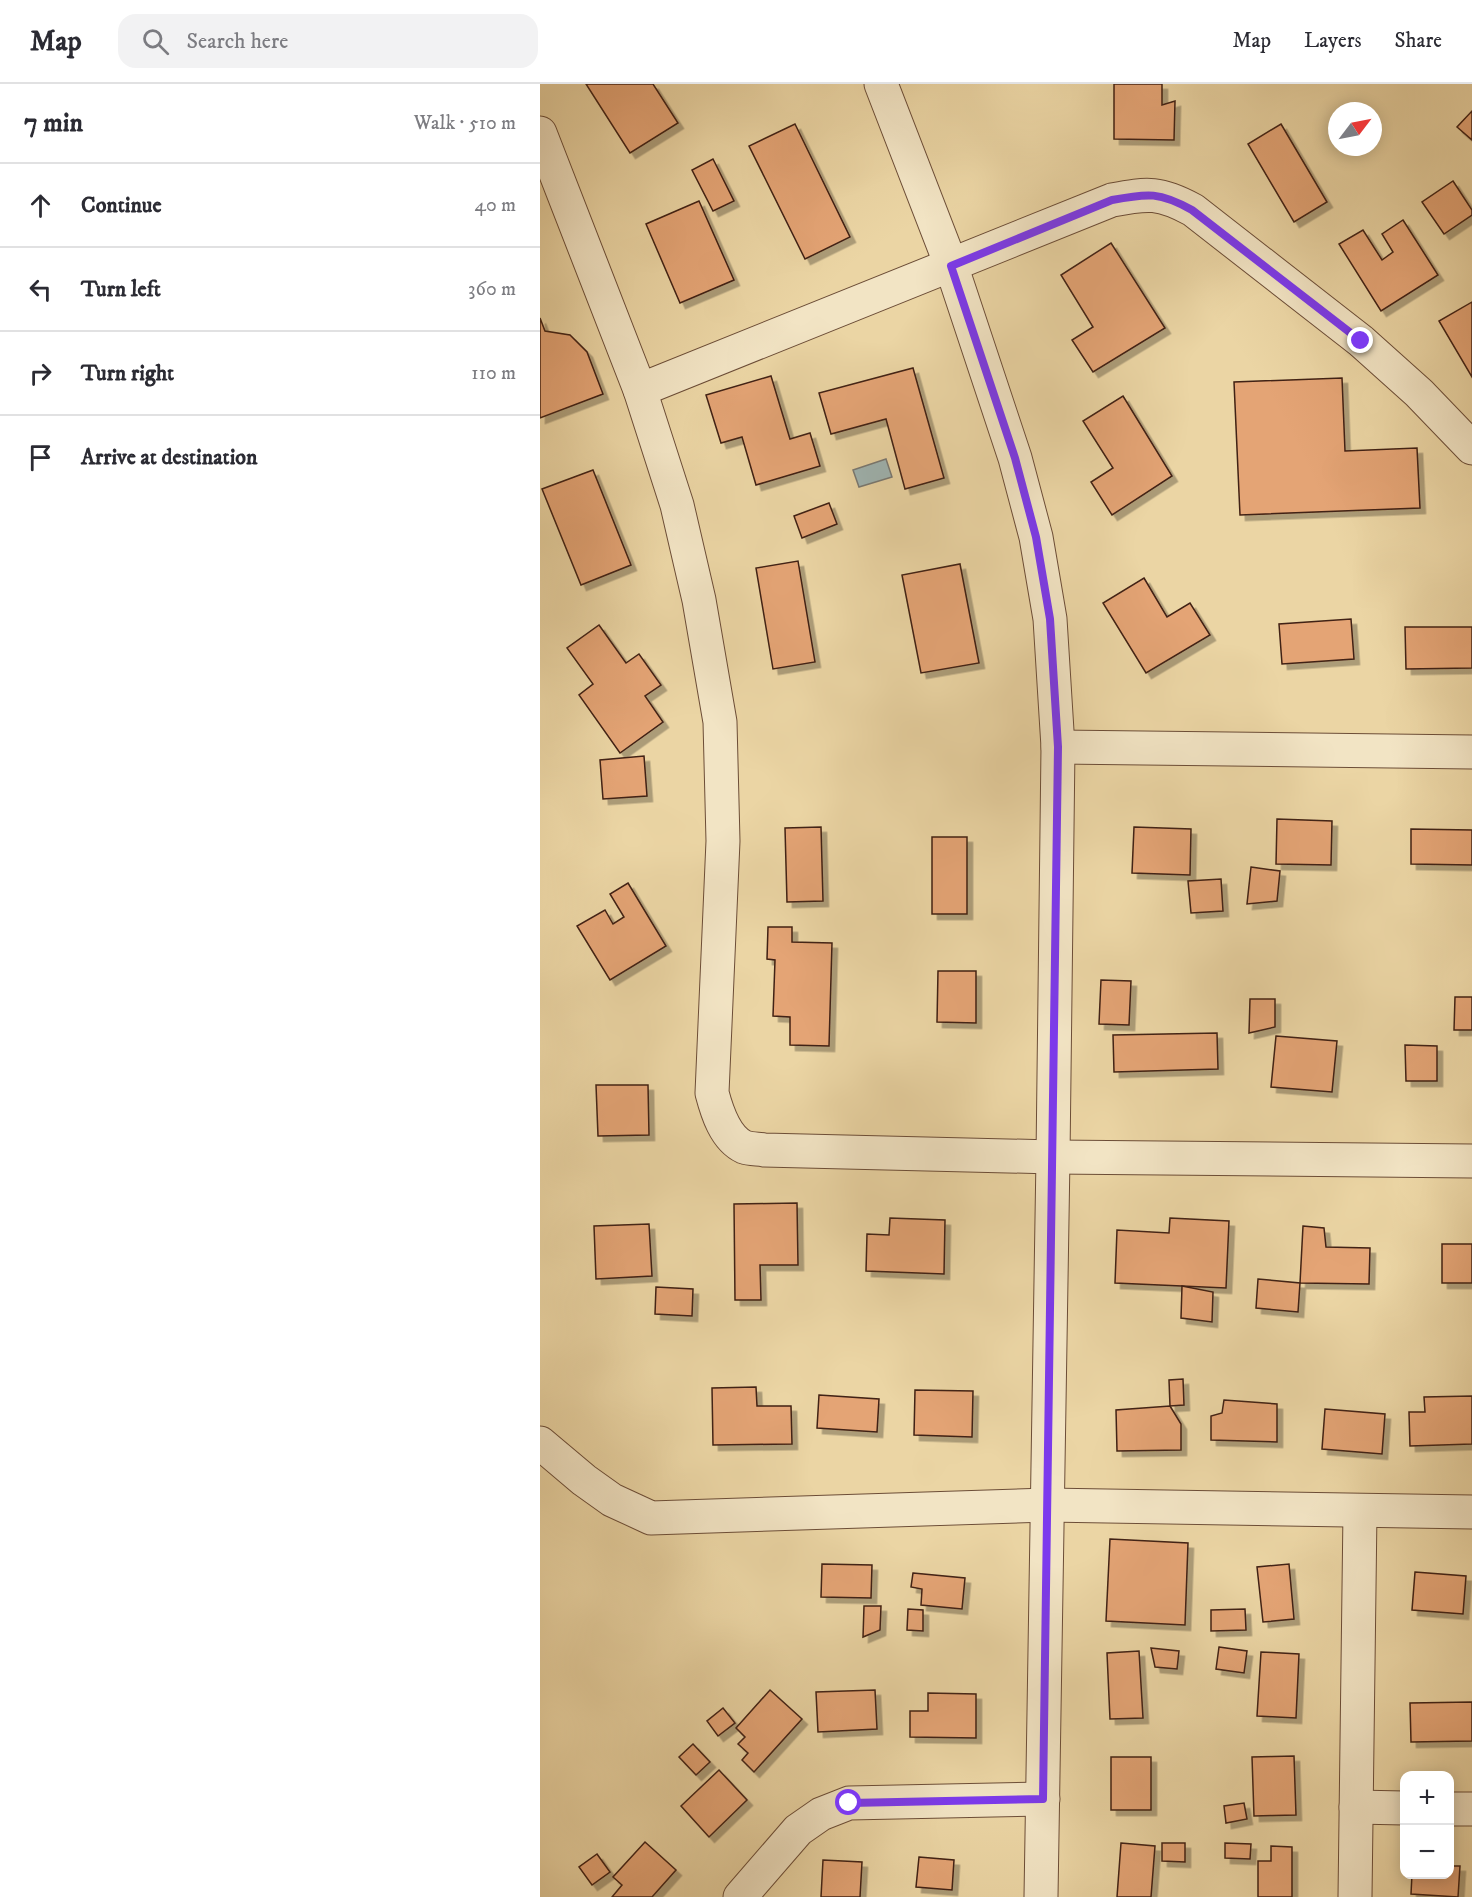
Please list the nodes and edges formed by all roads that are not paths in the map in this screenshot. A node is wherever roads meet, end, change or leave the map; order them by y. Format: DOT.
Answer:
graph roads {
  1 [pos="881,84"];
  2 [pos="540,133"];
  3 [pos="951,266"];
  4 [pos="640,390"];
  5 [pos="1472,448"];
  6 [pos="1058,747"];
  7 [pos="1472,752"];
  8 [pos="1053,1157"];
  9 [pos="1472,1161"];
  10 [pos="540,1443"];
  11 [pos="1047,1505"];
  12 [pos="1360,1511"];
  13 [pos="1472,1512"];
  14 [pos="1043,1799"];
  15 [pos="1356,1807"];
  16 [pos="1400,1808"];
  17 [pos="1454,1809"];
  18 [pos="1472,1809"];
  19 [pos="740,1897"];
  20 [pos="1041,1897"];
  21 [pos="1355,1897"];
  1 -- 3 [label="street"];
  2 -- 4 [label="street"];
  3 -- 4 [label="street"];
  3 -- 5 [label="street"];
  3 -- 6 [label="street"];
  4 -- 8 [label="street"];
  6 -- 7 [label="street"];
  6 -- 8 [label="street"];
  8 -- 9 [label="street"];
  8 -- 11 [label="street"];
  10 -- 11 [label="street"];
  11 -- 12 [label="street"];
  11 -- 14 [label="street"];
  12 -- 13 [label="street"];
  12 -- 15 [label="street"];
  14 -- 19 [label="street"];
  14 -- 20 [label="street"];
  15 -- 16 [label="street"];
  15 -- 21 [label="street"];
  17 -- 18 [label="street"];
}
